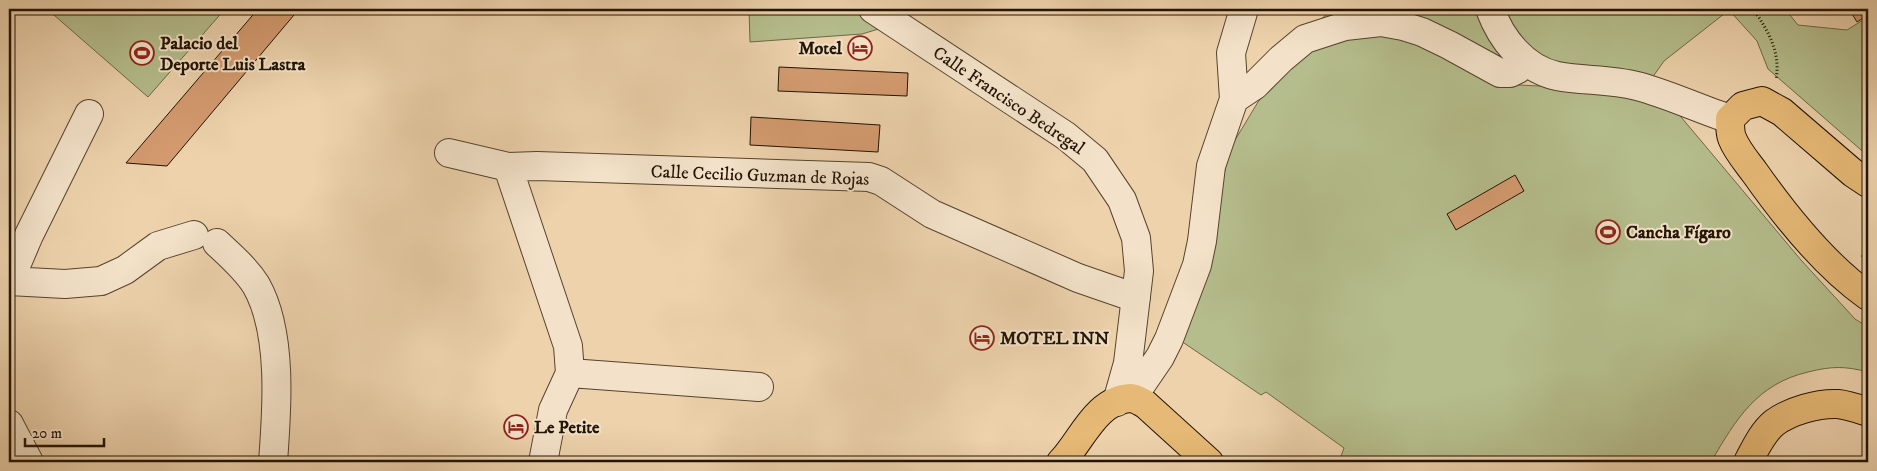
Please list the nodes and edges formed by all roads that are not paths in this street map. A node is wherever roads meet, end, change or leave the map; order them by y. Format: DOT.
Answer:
graph roads {
  1 [pos="873,9"];
  2 [pos="1244,9"];
  3 [pos="1490,9"];
  4 [pos="1525,61"];
  5 [pos="1234,99"];
  6 [pos="89,114"];
  7 [pos="1730,120"];
  8 [pos="448,152"];
  9 [pos="508,167"];
  10 [pos="1868,183"];
  11 [pos="9,281"];
  12 [pos="1868,296"];
  13 [pos="1136,298"];
  14 [pos="570,373"];
  15 [pos="759,387"];
  16 [pos="1124,400"];
  17 [pos="1868,412"];
  18 [pos="9,424"];
  19 [pos="28,462"];
  20 [pos="273,462"];
  21 [pos="543,462"];
  22 [pos="1061,462"];
  23 [pos="1210,462"];
  24 [pos="1748,462"];
  1 -- 13 [label="street, Calle Francisco Bedregal"];
  2 -- 5 [label="street"];
  3 -- 4 [label="street"];
  4 -- 5 [label="street"];
  4 -- 7 [label="street"];
  5 -- 16 [label="street"];
  6 -- 11 [label="street"];
  7 -- 10 [label="main road"];
  7 -- 12 [label="main road"];
  8 -- 9 [label="street, Calle Cecilio Guzman de Rojas"];
  9 -- 13 [label="street, Calle Cecilio Guzman de Rojas"];
  9 -- 14 [label="street"];
  11 -- 20 [label="street"];
  13 -- 16 [label="street, Calle Francisco Bedregal"];
  14 -- 15 [label="street"];
  14 -- 21 [label="street"];
  16 -- 22 [label="main road"];
  16 -- 23 [label="main road"];
  17 -- 24 [label="main road"];
  18 -- 19 [label="street"];
}
